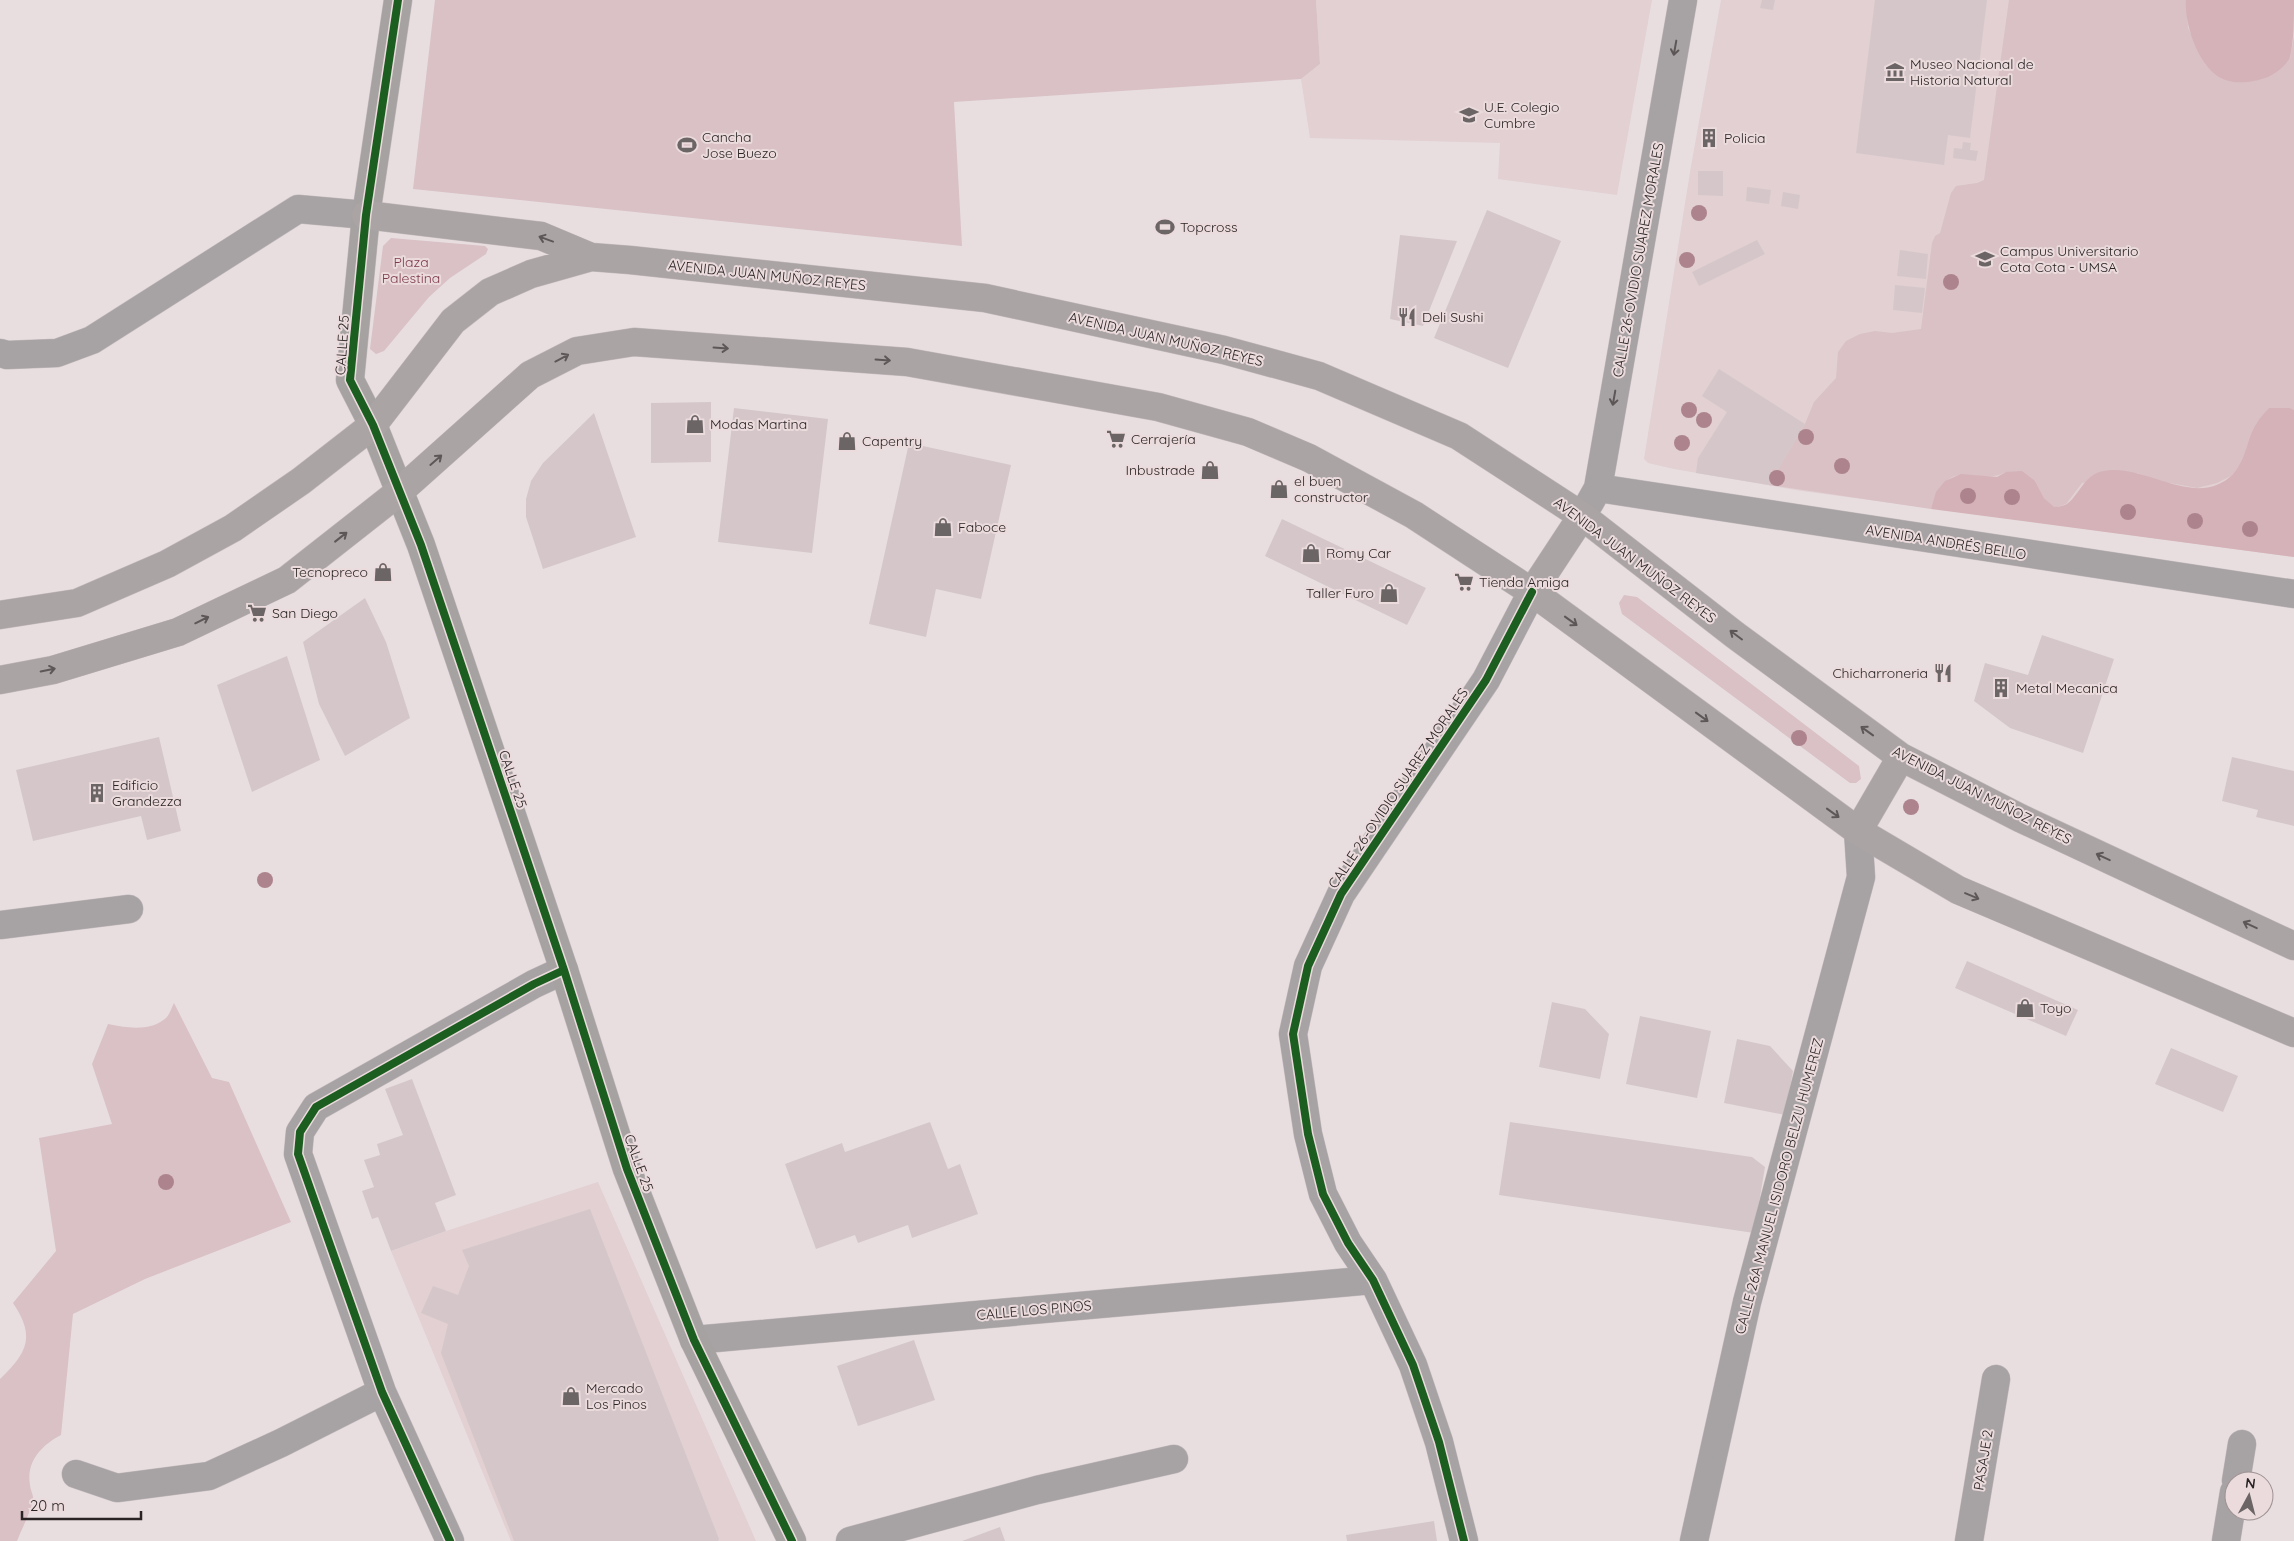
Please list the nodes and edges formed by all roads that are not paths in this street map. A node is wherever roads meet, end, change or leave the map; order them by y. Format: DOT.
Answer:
graph roads {
  1 [pos="398,0"];
  2 [pos="1683,0"];
  3 [pos="366,214"];
  4 [pos="590,257"];
  5 [pos="0,353"];
  6 [pos="373,424"];
  7 [pos="1598,488"];
  8 [pos="399,492"];
  9 [pos="1582,516"];
  10 [pos="1532,592"];
  11 [pos="2294,594"];
  12 [pos="0,615"];
  13 [pos="0,680"];
  14 [pos="1901,757"];
  15 [pos="1858,831"];
  16 [pos="129,909"];
  17 [pos="0,925"];
  18 [pos="2294,946"];
  19 [pos="564,970"];
  20 [pos="2294,1033"];
  21 [pos="1373,1280"];
  22 [pos="694,1340"];
  23 [pos="1996,1379"];
  24 [pos="382,1392"];
  25 [pos="2242,1444"];
  26 [pos="1174,1459"];
  27 [pos="2238,1471"];
  28 [pos="76,1474"];
  29 [pos="2229,1521"];
  30 [pos="450,1541"];
  31 [pos="792,1541"];
  32 [pos="850,1541"];
  33 [pos="1464,1541"];
  34 [pos="1694,1541"];
  35 [pos="1969,1541"];
  36 [pos="2226,1541"];
  1 -- 3 [label="street, CALLE 25"];
  2 -- 7 [label="street, CALLE 26-OVIDIO SUAREZ MORALES, one-way"];
  4 -- 3 [label="main road, one-way"];
  3 -- 5 [label="street"];
  3 -- 6 [label="street, CALLE 25"];
  4 -- 6 [label="main road, AVENIDA JUAN MUÑOZ REYES"];
  4 -- 9 [label="main road, AVENIDA JUAN MUÑOZ REYES"];
  6 -- 8 [label="street, CALLE 25"];
  6 -- 12 [label="main road, AVENIDA JUAN MUÑOZ REYES"];
  7 -- 9 [label="street, CALLE 26-OVIDIO SUAREZ MORALES"];
  7 -- 11 [label="street, AVENIDA ANDRÉS BELLO"];
  8 -- 10 [label="main road, one-way"];
  13 -- 8 [label="main road, one-way"];
  8 -- 19 [label="street, CALLE 25"];
  9 -- 10 [label="main road"];
  14 -- 9 [label="main road, AVENIDA JUAN MUÑOZ REYES, one-way"];
  10 -- 15 [label="main road, one-way"];
  10 -- 21 [label="street, CALLE 26-OVIDIO SUAREZ MORALES"];
  14 -- 15 [label="main road"];
  18 -- 14 [label="main road, AVENIDA JUAN MUÑOZ REYES, one-way"];
  15 -- 20 [label="main road, one-way"];
  15 -- 34 [label="street, CALLE 26A MANUEL ISIDORO BELZU HUMEREZ"];
  16 -- 17 [label="street"];
  19 -- 22 [label="street, CALLE 25"];
  19 -- 24 [label="street"];
  21 -- 22 [label="street, CALLE LOS PINOS"];
  21 -- 33 [label="street, CALLE 26-OVIDIO SUAREZ MORALES"];
  22 -- 31 [label="street, CALLE 25"];
  23 -- 35 [label="street, PASAJE 2"];
  24 -- 28 [label="street"];
  24 -- 30 [label="street"];
  25 -- 27 [label="street"];
  26 -- 32 [label="street"];
  29 -- 36 [label="street"];
}
